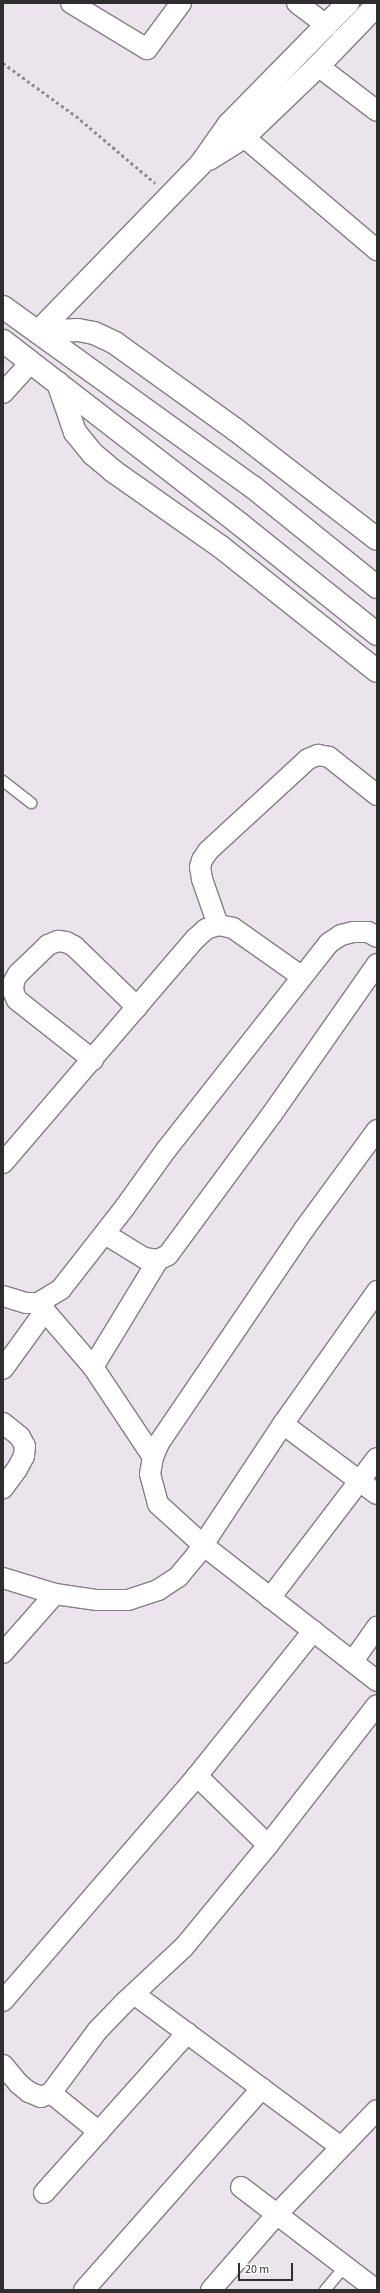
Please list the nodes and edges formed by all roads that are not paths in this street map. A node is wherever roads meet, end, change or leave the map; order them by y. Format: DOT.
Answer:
graph roads {
  1 [pos="71,3"];
  2 [pos="181,3"];
  3 [pos="297,3"];
  4 [pos="348,3"];
  5 [pos="377,5"];
  6 [pos="327,26"];
  7 [pos="318,66"];
  8 [pos="377,111"];
  9 [pos="244,137"];
  10 [pos="200,165"];
  11 [pos="377,250"];
  12 [pos="3,307"];
  13 [pos="38,332"];
  14 [pos="3,341"];
  15 [pos="31,362"];
  16 [pos="58,383"];
  17 [pos="3,394"];
  18 [pos="377,539"];
  19 [pos="377,587"];
  20 [pos="377,634"];
  21 [pos="377,671"];
  22 [pos="3,781"];
  23 [pos="377,795"];
  24 [pos="31,803"];
  25 [pos="218,925"];
  26 [pos="377,937"];
  27 [pos="377,964"];
  28 [pos="301,976"];
  29 [pos="137,1007"];
  30 [pos="93,1060"];
  31 [pos="377,1130"];
  32 [pos="3,1163"];
  33 [pos="104,1234"];
  34 [pos="158,1260"];
  35 [pos="377,1291"];
  36 [pos="3,1296"];
  37 [pos="42,1307"];
  38 [pos="93,1367"];
  39 [pos="3,1369"];
  40 [pos="3,1423"];
  41 [pos="283,1424"];
  42 [pos="153,1457"];
  43 [pos="377,1458"];
  44 [pos="359,1481"];
  45 [pos="3,1488"];
  46 [pos="377,1494"];
  47 [pos="203,1545"];
  48 [pos="3,1578"];
  49 [pos="55,1594"];
  50 [pos="270,1598"];
  51 [pos="377,1627"];
  52 [pos="314,1631"];
  53 [pos="3,1653"];
  54 [pos="353,1661"];
  55 [pos="377,1680"];
  56 [pos="377,1705"];
  57 [pos="197,1776"];
  58 [pos="268,1846"];
  59 [pos="134,1994"];
  60 [pos="3,2002"];
  61 [pos="187,2033"];
  62 [pos="3,2067"];
  63 [pos="262,2088"];
  64 [pos="51,2093"];
  65 [pos="377,2110"];
  66 [pos="99,2132"];
  67 [pos="341,2147"];
  68 [pos="241,2187"];
  69 [pos="44,2193"];
  70 [pos="276,2214"];
  71 [pos="345,2266"];
  72 [pos="84,2290"];
  73 [pos="211,2290"];
  74 [pos="325,2290"];
  75 [pos="376,2290"];
  1 -- 2 [label="street"];
  3 -- 6 [label="street"];
  4 -- 6 [label="main road"];
  5 -- 7 [label="main road"];
  6 -- 10 [label="main road"];
  7 -- 8 [label="street"];
  7 -- 9 [label="main road"];
  9 -- 10 [label="main road"];
  9 -- 11 [label="street"];
  10 -- 13 [label="main road"];
  12 -- 13 [label="main road"];
  13 -- 18 [label="main road"];
  13 -- 19 [label="main road"];
  14 -- 15 [label="main road"];
  15 -- 16 [label="main road"];
  15 -- 17 [label="street"];
  16 -- 20 [label="main road"];
  16 -- 21 [label="main road"];
  22 -- 24 [label="lane"];
  23 -- 25 [label="street"];
  25 -- 28 [label="street"];
  25 -- 29 [label="street"];
  26 -- 28 [label="street"];
  27 -- 34 [label="street"];
  28 -- 33 [label="street"];
  29 -- 30 [label="street"];
  29 -- 30 [label="street"];
  30 -- 32 [label="street"];
  31 -- 42 [label="street"];
  33 -- 34 [label="street"];
  33 -- 37 [label="street"];
  34 -- 38 [label="street"];
  35 -- 41 [label="street"];
  36 -- 37 [label="street"];
  37 -- 38 [label="street"];
  37 -- 39 [label="street"];
  38 -- 42 [label="street"];
  40 -- 45 [label="street"];
  41 -- 44 [label="street"];
  41 -- 47 [label="street"];
  42 -- 47 [label="street"];
  43 -- 44 [label="street"];
  44 -- 46 [label="street"];
  44 -- 50 [label="street"];
  47 -- 49 [label="street"];
  47 -- 50 [label="street"];
  48 -- 49 [label="street"];
  49 -- 53 [label="street"];
  50 -- 52 [label="street"];
  51 -- 54 [label="street"];
  52 -- 54 [label="street"];
  52 -- 57 [label="street"];
  54 -- 55 [label="street"];
  56 -- 58 [label="street"];
  57 -- 58 [label="street"];
  57 -- 60 [label="street"];
  58 -- 59 [label="street"];
  59 -- 61 [label="street"];
  59 -- 64 [label="street"];
  61 -- 63 [label="street"];
  61 -- 66 [label="street"];
  62 -- 64 [label="street"];
  63 -- 67 [label="street"];
  63 -- 72 [label="street"];
  64 -- 66 [label="street"];
  65 -- 67 [label="street"];
  66 -- 69 [label="street"];
  67 -- 70 [label="street"];
  68 -- 70 [label="street"];
  70 -- 71 [label="street"];
  70 -- 73 [label="street"];
  71 -- 74 [label="lane"];
  71 -- 75 [label="street"];
}
